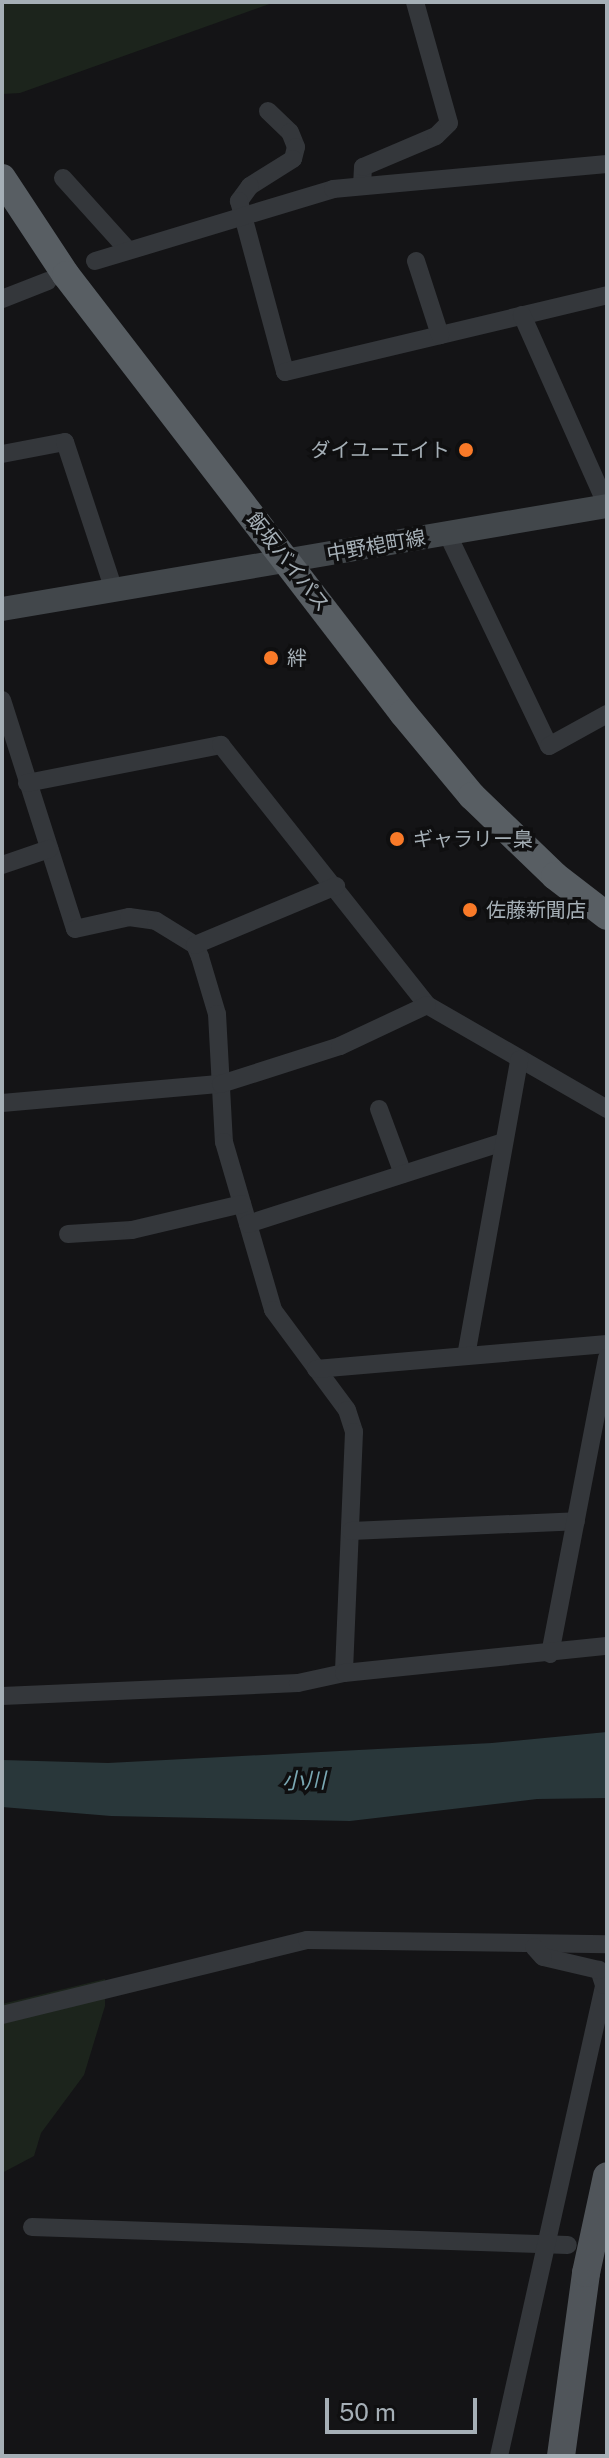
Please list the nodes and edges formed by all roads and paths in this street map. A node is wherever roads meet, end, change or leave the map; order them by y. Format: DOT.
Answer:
graph roads {
  1 [pos="415,2"];
  2 [pos="268,111"];
  3 [pos="607,164"];
  4 [pos="2,178"];
  5 [pos="63,178"];
  6 [pos="362,186"];
  7 [pos="242,214"];
  8 [pos="127,249"];
  9 [pos="95,261"];
  10 [pos="416,261"];
  11 [pos="48,281"];
  12 [pos="607,295"];
  13 [pos="2,299"];
  14 [pos="522,315"];
  15 [pos="440,335"];
  16 [pos="2,454"];
  17 [pos="607,506"];
  18 [pos="447,533"];
  19 [pos="287,561"];
  20 [pos="114,590"];
  21 [pos="2,609"];
  22 [pos="4,711"];
  23 [pos="607,714"];
  24 [pos="27,783"];
  25 [pos="49,849"];
  26 [pos="2,865"];
  27 [pos="336,886"];
  28 [pos="607,916"];
  29 [pos="195,945"];
  30 [pos="427,1005"];
  31 [pos="519,1060"];
  32 [pos="221,1084"];
  33 [pos="2,1103"];
  34 [pos="379,1109"];
  35 [pos="607,1109"];
  36 [pos="504,1142"];
  37 [pos="403,1174"];
  38 [pos="242,1204"];
  39 [pos="248,1224"];
  40 [pos="68,1234"];
  41 [pos="607,1344"];
  42 [pos="466,1356"];
  43 [pos="607,1357"];
  44 [pos="316,1369"];
  45 [pos="602,1412"];
  46 [pos="576,1521"];
  47 [pos="351,1531"];
  48 [pos="607,1646"];
  49 [pos="550,1654"];
  50 [pos="344,1673"];
  51 [pos="2,1696"];
  52 [pos="607,1944"];
  53 [pos="534,1947"];
  54 [pos="2,2015"];
  55 [pos="607,2176"];
  56 [pos="32,2227"];
  57 [pos="559,2245"];
  58 [pos="499,2456"];
  59 [pos="561,2456"];
  1 -- 6 [label="street"];
  2 -- 7 [label="street"];
  3 -- 6 [label="street"];
  4 -- 19 [label="highway, 飯坂バイパス"];
  5 -- 8 [label="street"];
  6 -- 7 [label="street"];
  7 -- 8 [label="street"];
  7 -- 15 [label="street"];
  8 -- 9 [label="street"];
  10 -- 15 [label="street"];
  11 -- 13 [label="street"];
  12 -- 14 [label="street"];
  14 -- 15 [label="street"];
  14 -- 17 [label="street"];
  16 -- 20 [label="street"];
  17 -- 18 [label="main road, 中野梍町線"];
  18 -- 19 [label="main road, 中野梍町線"];
  18 -- 23 [label="street"];
  19 -- 20 [label="main road, 中野梍町線"];
  19 -- 28 [label="highway, 飯坂バイパス"];
  20 -- 21 [label="main road, 中野梍町線"];
  22 -- 24 [label="street"];
  24 -- 25 [label="street"];
  24 -- 27 [label="street"];
  25 -- 26 [label="street"];
  25 -- 29 [label="street"];
  27 -- 29 [label="street"];
  27 -- 30 [label="street"];
  29 -- 32 [label="street"];
  30 -- 31 [label="street"];
  30 -- 32 [label="street"];
  31 -- 35 [label="street"];
  31 -- 36 [label="street"];
  32 -- 33 [label="street"];
  32 -- 38 [label="street"];
  34 -- 37 [label="street"];
  36 -- 37 [label="street"];
  36 -- 42 [label="street"];
  37 -- 39 [label="street"];
  38 -- 39 [label="street"];
  38 -- 40 [label="street"];
  39 -- 44 [label="street"];
  41 -- 42 [label="street"];
  42 -- 44 [label="street"];
  43 -- 45 [label="street"];
  44 -- 47 [label="street"];
  45 -- 46 [label="street"];
  46 -- 47 [label="street"];
  46 -- 49 [label="street"];
  47 -- 50 [label="street"];
  48 -- 49 [label="street"];
  49 -- 50 [label="street"];
  50 -- 51 [label="street"];
  52 -- 53 [label="street"];
  53 -- 54 [label="street"];
  53 -- 57 [label="street"];
  55 -- 59 [label="main road"];
  56 -- 57 [label="street"];
  57 -- 58 [label="street"];
}
